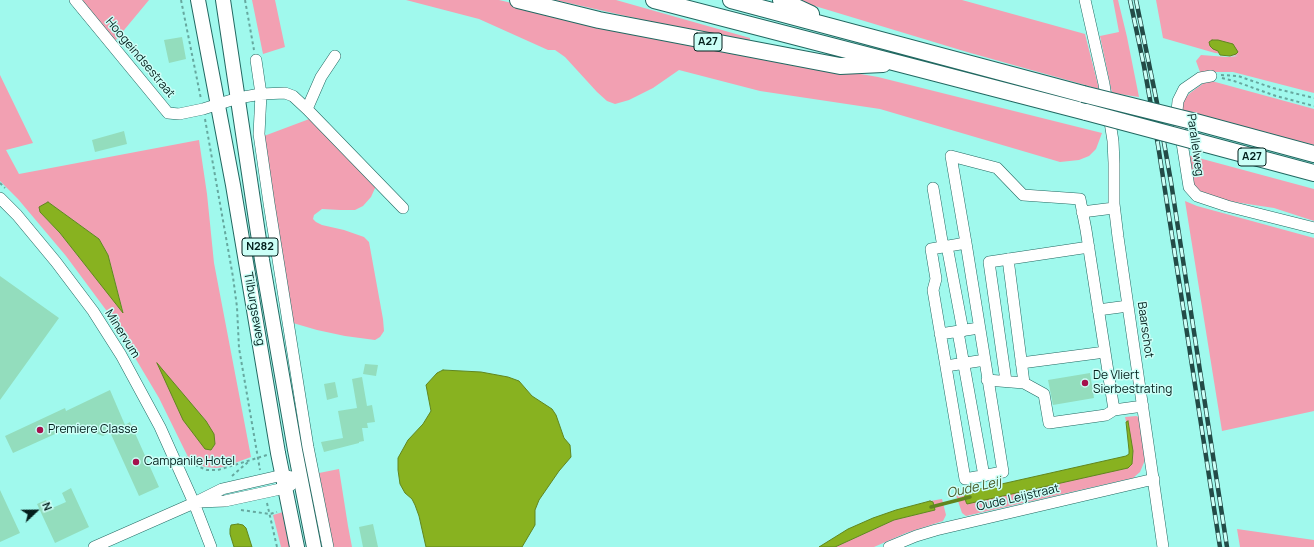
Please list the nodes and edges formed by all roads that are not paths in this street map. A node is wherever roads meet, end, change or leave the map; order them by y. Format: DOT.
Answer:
graph roads {
  1 [pos="75,0"];
  2 [pos="198,0"];
  3 [pos="223,0"];
  4 [pos="518,0"];
  5 [pos="654,0"];
  6 [pos="731,0"];
  7 [pos="781,0"];
  8 [pos="1085,0"];
  9 [pos="850,32"];
  10 [pos="335,56"];
  11 [pos="256,60"];
  12 [pos="900,64"];
  13 [pos="1211,76"];
  14 [pos="261,94"];
  15 [pos="238,98"];
  16 [pos="218,103"];
  17 [pos="307,109"];
  18 [pos="1314,154"];
  19 [pos="1314,173"];
  20 [pos="933,188"];
  21 [pos="0,198"];
  22 [pos="403,208"];
  23 [pos="1114,208"];
  24 [pos="1082,212"];
  25 [pos="1314,228"];
  26 [pos="966,243"];
  27 [pos="945,246"];
  28 [pos="1088,247"];
  29 [pos="1008,259"];
  30 [pos="992,286"];
  31 [pos="973,288"];
  32 [pos="1128,306"];
  33 [pos="1098,310"];
  34 [pos="980,328"];
  35 [pos="961,331"];
  36 [pos="940,334"];
  37 [pos="1105,352"];
  38 [pos="984,360"];
  39 [pos="964,363"];
  40 [pos="1021,363"];
  41 [pos="946,366"];
  42 [pos="987,380"];
  43 [pos="1006,381"];
  44 [pos="1024,383"];
  45 [pos="1143,406"];
  46 [pos="1114,410"];
  47 [pos="984,476"];
  48 [pos="301,479"];
  49 [pos="1154,479"];
  50 [pos="284,482"];
  51 [pos="194,503"];
  52 [pos="94,547"];
  53 [pos="211,547"];
  54 [pos="297,547"];
  55 [pos="314,547"];
  56 [pos="328,547"];
  57 [pos="889,547"];
  58 [pos="1163,547"];
  1 -- 16 [label="street, Hoogeindsestraat"];
  2 -- 16 [label="main road, Tilburgseweg / N282"];
  3 -- 15 [label="main road, Tilburgseweg / N282"];
  4 -- 12 [label="highway, A27"];
  5 -- 12 [label="highway, A27"];
  6 -- 9 [label="highway, A27"];
  7 -- 9 [label="highway, A27"];
  8 -- 23 [label="street, Baarschot"];
  9 -- 18 [label="highway, A27, bridge"];
  10 -- 17 [label="street"];
  11 -- 14 [label="street"];
  12 -- 19 [label="highway, A27, bridge"];
  13 -- 25 [label="street, Parallelweg"];
  14 -- 15 [label="street, Hoogeindsestraat"];
  14 -- 17 [label="street, Hoogeindsestraat"];
  14 -- 56 [label="street"];
  15 -- 16 [label="street, Hoogeindsestraat"];
  15 -- 48 [label="main road, Tilburgseweg / N282"];
  16 -- 50 [label="main road, Tilburgseweg / N282"];
  17 -- 22 [label="street, Hoogeindsestraat"];
  20 -- 27 [label="street"];
  21 -- 51 [label="street, Minervum"];
  23 -- 24 [label="street"];
  23 -- 32 [label="street, Baarschot"];
  24 -- 26 [label="street"];
  24 -- 28 [label="street"];
  26 -- 27 [label="street"];
  26 -- 31 [label="street"];
  27 -- 35 [label="street"];
  27 -- 36 [label="street"];
  28 -- 29 [label="street"];
  28 -- 33 [label="street"];
  29 -- 30 [label="street"];
  29 -- 40 [label="street"];
  30 -- 31 [label="street"];
  30 -- 43 [label="street"];
  31 -- 34 [label="street"];
  32 -- 33 [label="street"];
  32 -- 45 [label="street, Baarschot"];
  33 -- 37 [label="street"];
  34 -- 35 [label="street"];
  34 -- 38 [label="street"];
  35 -- 36 [label="street"];
  35 -- 39 [label="street"];
  36 -- 41 [label="street"];
  37 -- 40 [label="street"];
  37 -- 46 [label="street"];
  38 -- 39 [label="street"];
  38 -- 42 [label="street"];
  39 -- 41 [label="street"];
  39 -- 47 [label="street"];
  40 -- 44 [label="street"];
  41 -- 47 [label="street"];
  42 -- 43 [label="street"];
  42 -- 47 [label="street"];
  43 -- 44 [label="street"];
  44 -- 46 [label="street"];
  45 -- 46 [label="street"];
  45 -- 49 [label="street, Baarschot"];
  48 -- 50 [label="street"];
  48 -- 55 [label="main road, Tilburgseweg / N282"];
  49 -- 57 [label="street, Oude Leijstraat"];
  49 -- 58 [label="street, Baarschot"];
  50 -- 51 [label="street"];
  50 -- 54 [label="main road, Tilburgseweg / N282"];
  51 -- 52 [label="street"];
  51 -- 53 [label="street, Minervum"];
}
